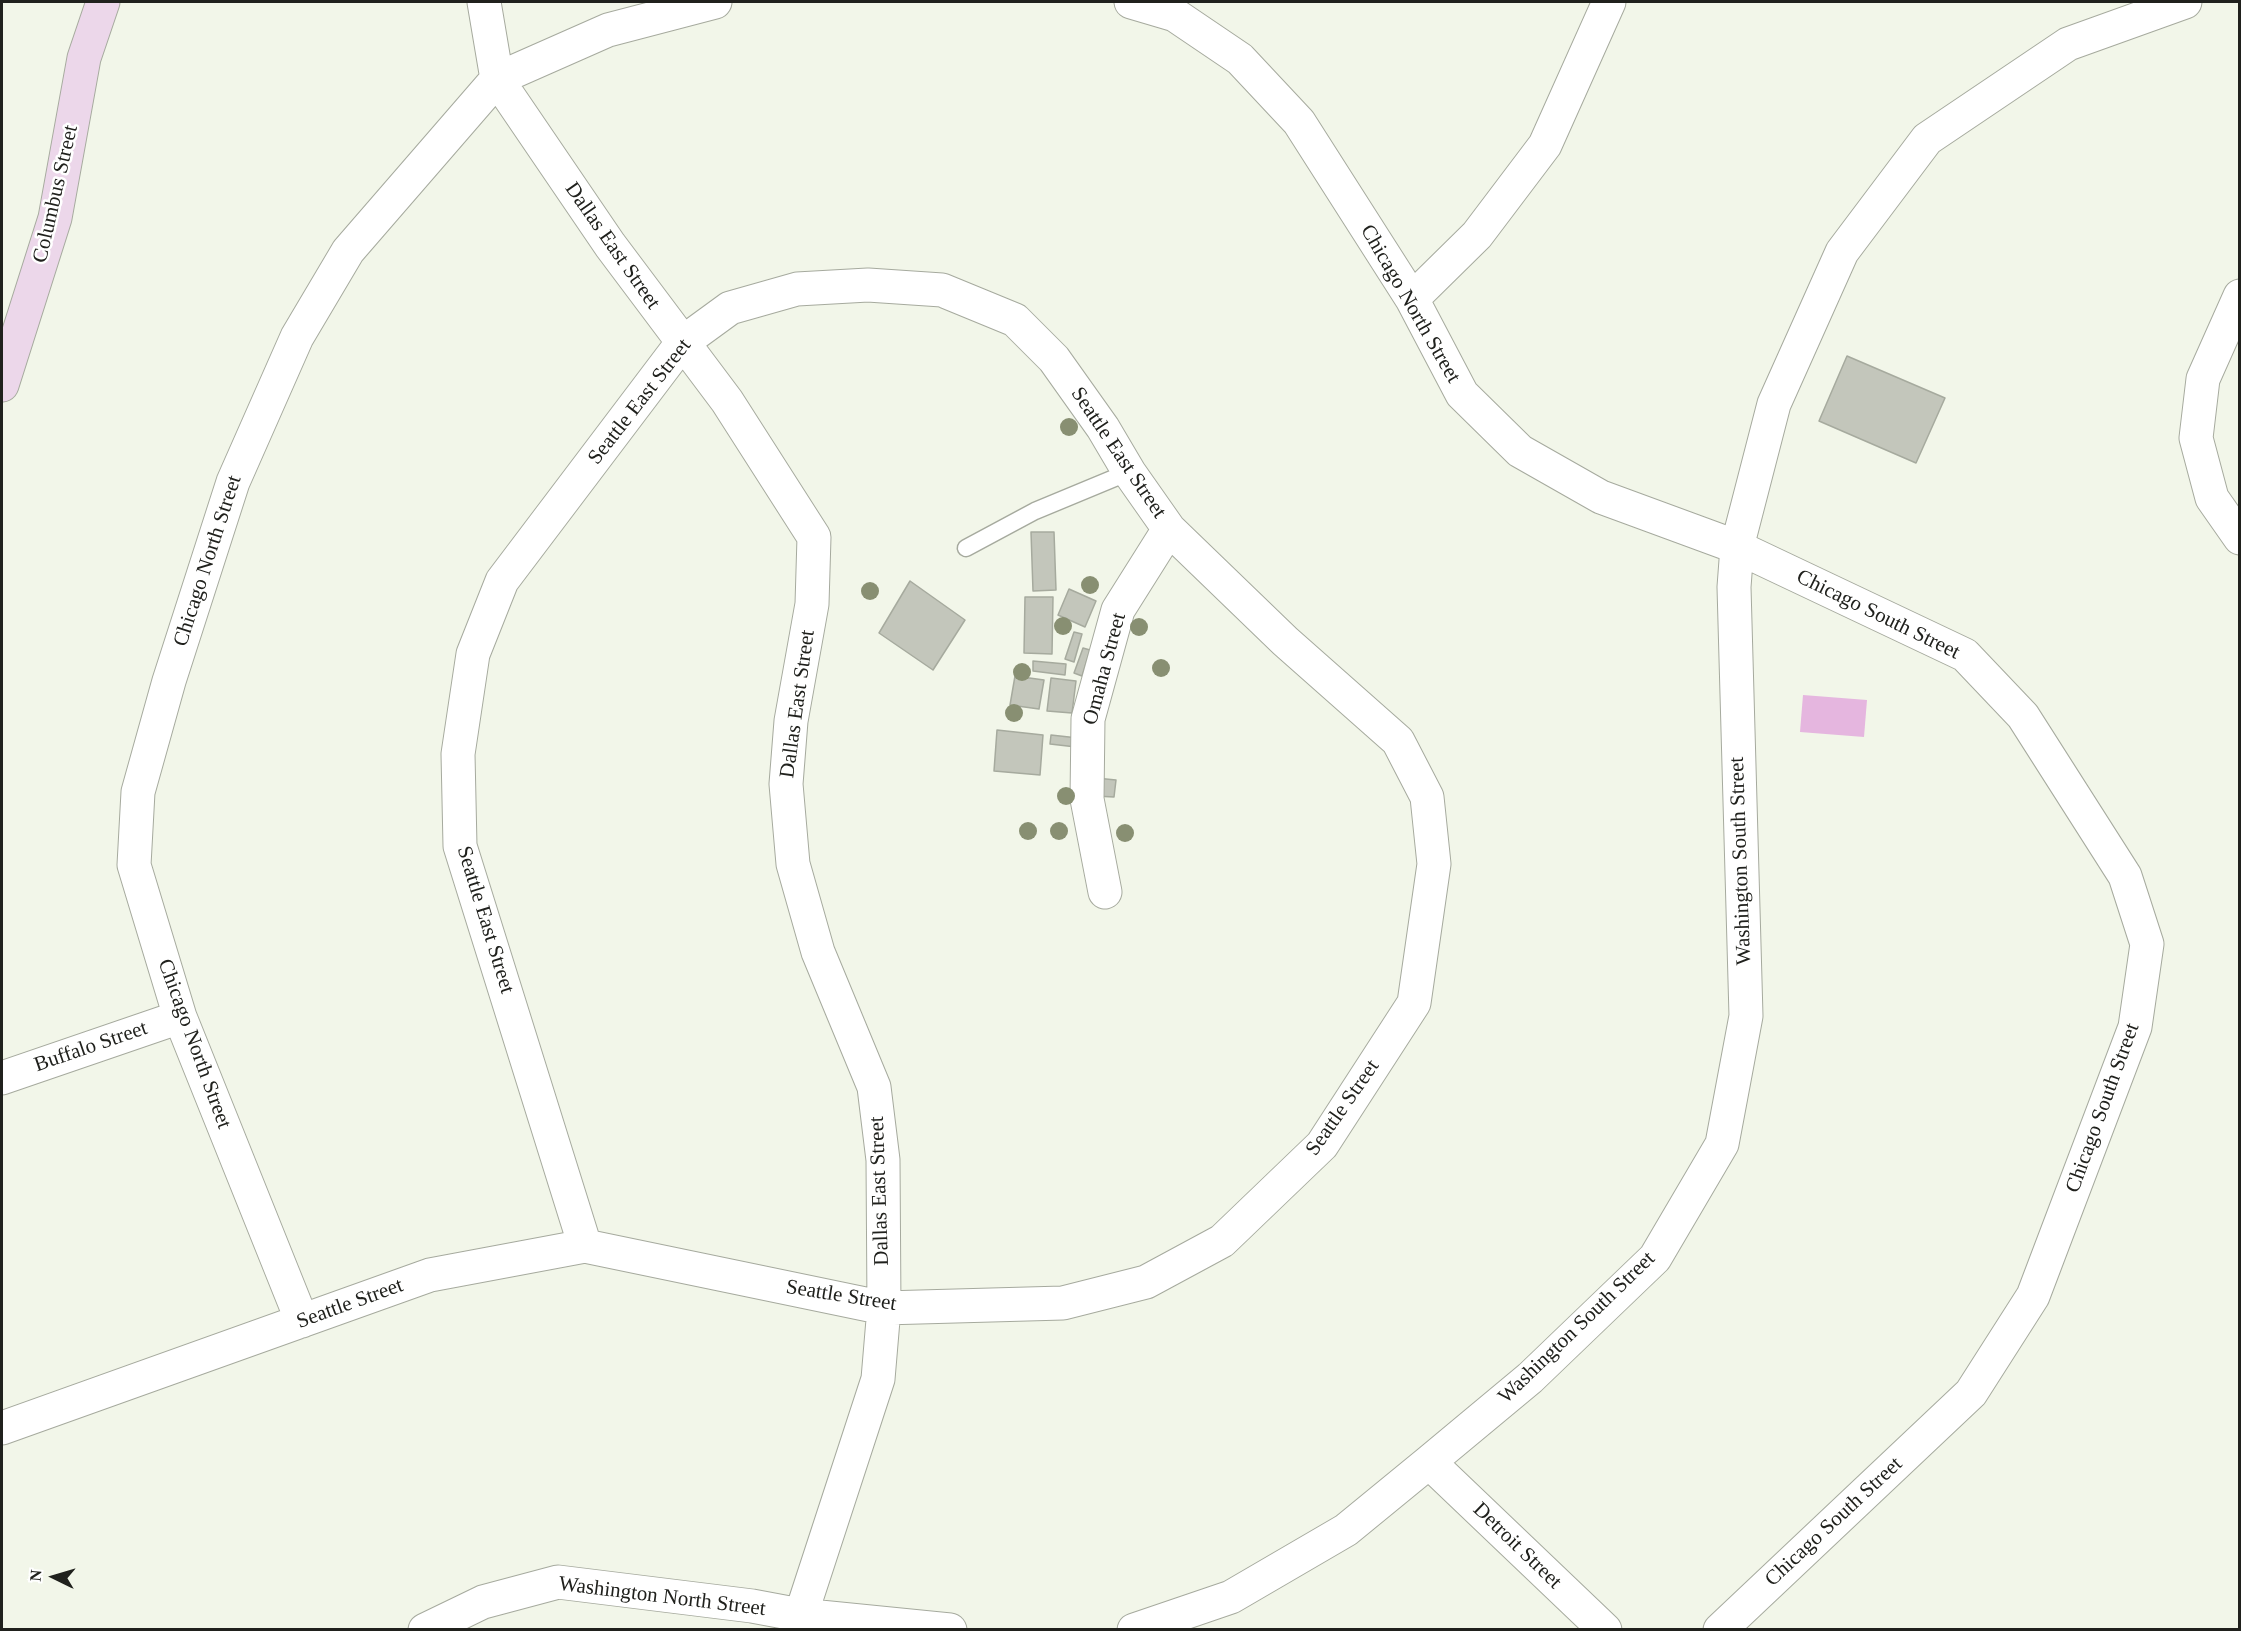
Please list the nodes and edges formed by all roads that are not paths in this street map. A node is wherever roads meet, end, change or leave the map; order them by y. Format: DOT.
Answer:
graph roads {
  1 [pos="484,2"];
  2 [pos="715,2"];
  3 [pos="1131,2"];
  4 [pos="1609,2"];
  5 [pos="2185,2"];
  6 [pos="99,3"];
  7 [pos="497,79"];
  8 [pos="2240,296"];
  9 [pos="1412,299"];
  10 [pos="682,343"];
  11 [pos="3,374"];
  12 [pos="1129,472"];
  13 [pos="1169,529"];
  14 [pos="2240,538"];
  15 [pos="1737,546"];
  16 [pos="966,548"];
  17 [pos="1427,797"];
  18 [pos="1105,892"];
  19 [pos="180,1017"];
  20 [pos="2,1078"];
  21 [pos="585,1246"];
  22 [pos="884,1308"];
  23 [pos="302,1321"];
  24 [pos="2,1428"];
  25 [pos="1429,1462"];
  26 [pos="798,1622"];
  27 [pos="425,1629"];
  28 [pos="950,1629"];
  29 [pos="1134,1629"];
  30 [pos="1605,1629"];
  31 [pos="1720,1629"];
  1 -- 7 [label="street"];
  2 -- 7 [label="street, Chicago North Street"];
  3 -- 9 [label="street, Chicago North Street"];
  4 -- 9 [label="street"];
  5 -- 15 [label="street, Washington South Street"];
  6 -- 11 [label="street, Columbus Street"];
  7 -- 10 [label="street, Dallas East Street"];
  7 -- 19 [label="street, Chicago North Street"];
  8 -- 14 [label="street"];
  9 -- 15 [label="street, Chicago North Street"];
  10 -- 12 [label="street, Seattle East Street"];
  10 -- 21 [label="street, Seattle East Street"];
  10 -- 22 [label="street, Dallas East Street"];
  12 -- 13 [label="street, Seattle East Street"];
  12 -- 16 [label="lane"];
  13 -- 17 [label="street, Seattle East Street"];
  13 -- 18 [label="street, Omaha Street"];
  15 -- 25 [label="street, Washington South Street"];
  15 -- 31 [label="street, Chicago South Street"];
  17 -- 22 [label="street, Seattle Street"];
  19 -- 20 [label="street, Buffalo Street"];
  19 -- 23 [label="street, Chicago North Street"];
  21 -- 22 [label="street, Seattle Street"];
  21 -- 23 [label="street, Seattle Street"];
  22 -- 26 [label="street, Dallas East Street"];
  23 -- 24 [label="street, Seattle Street"];
  25 -- 29 [label="street, Washington South Street"];
  25 -- 30 [label="street, Detroit Street"];
  26 -- 27 [label="street, Washington North Street"];
  26 -- 28 [label="street"];
}
